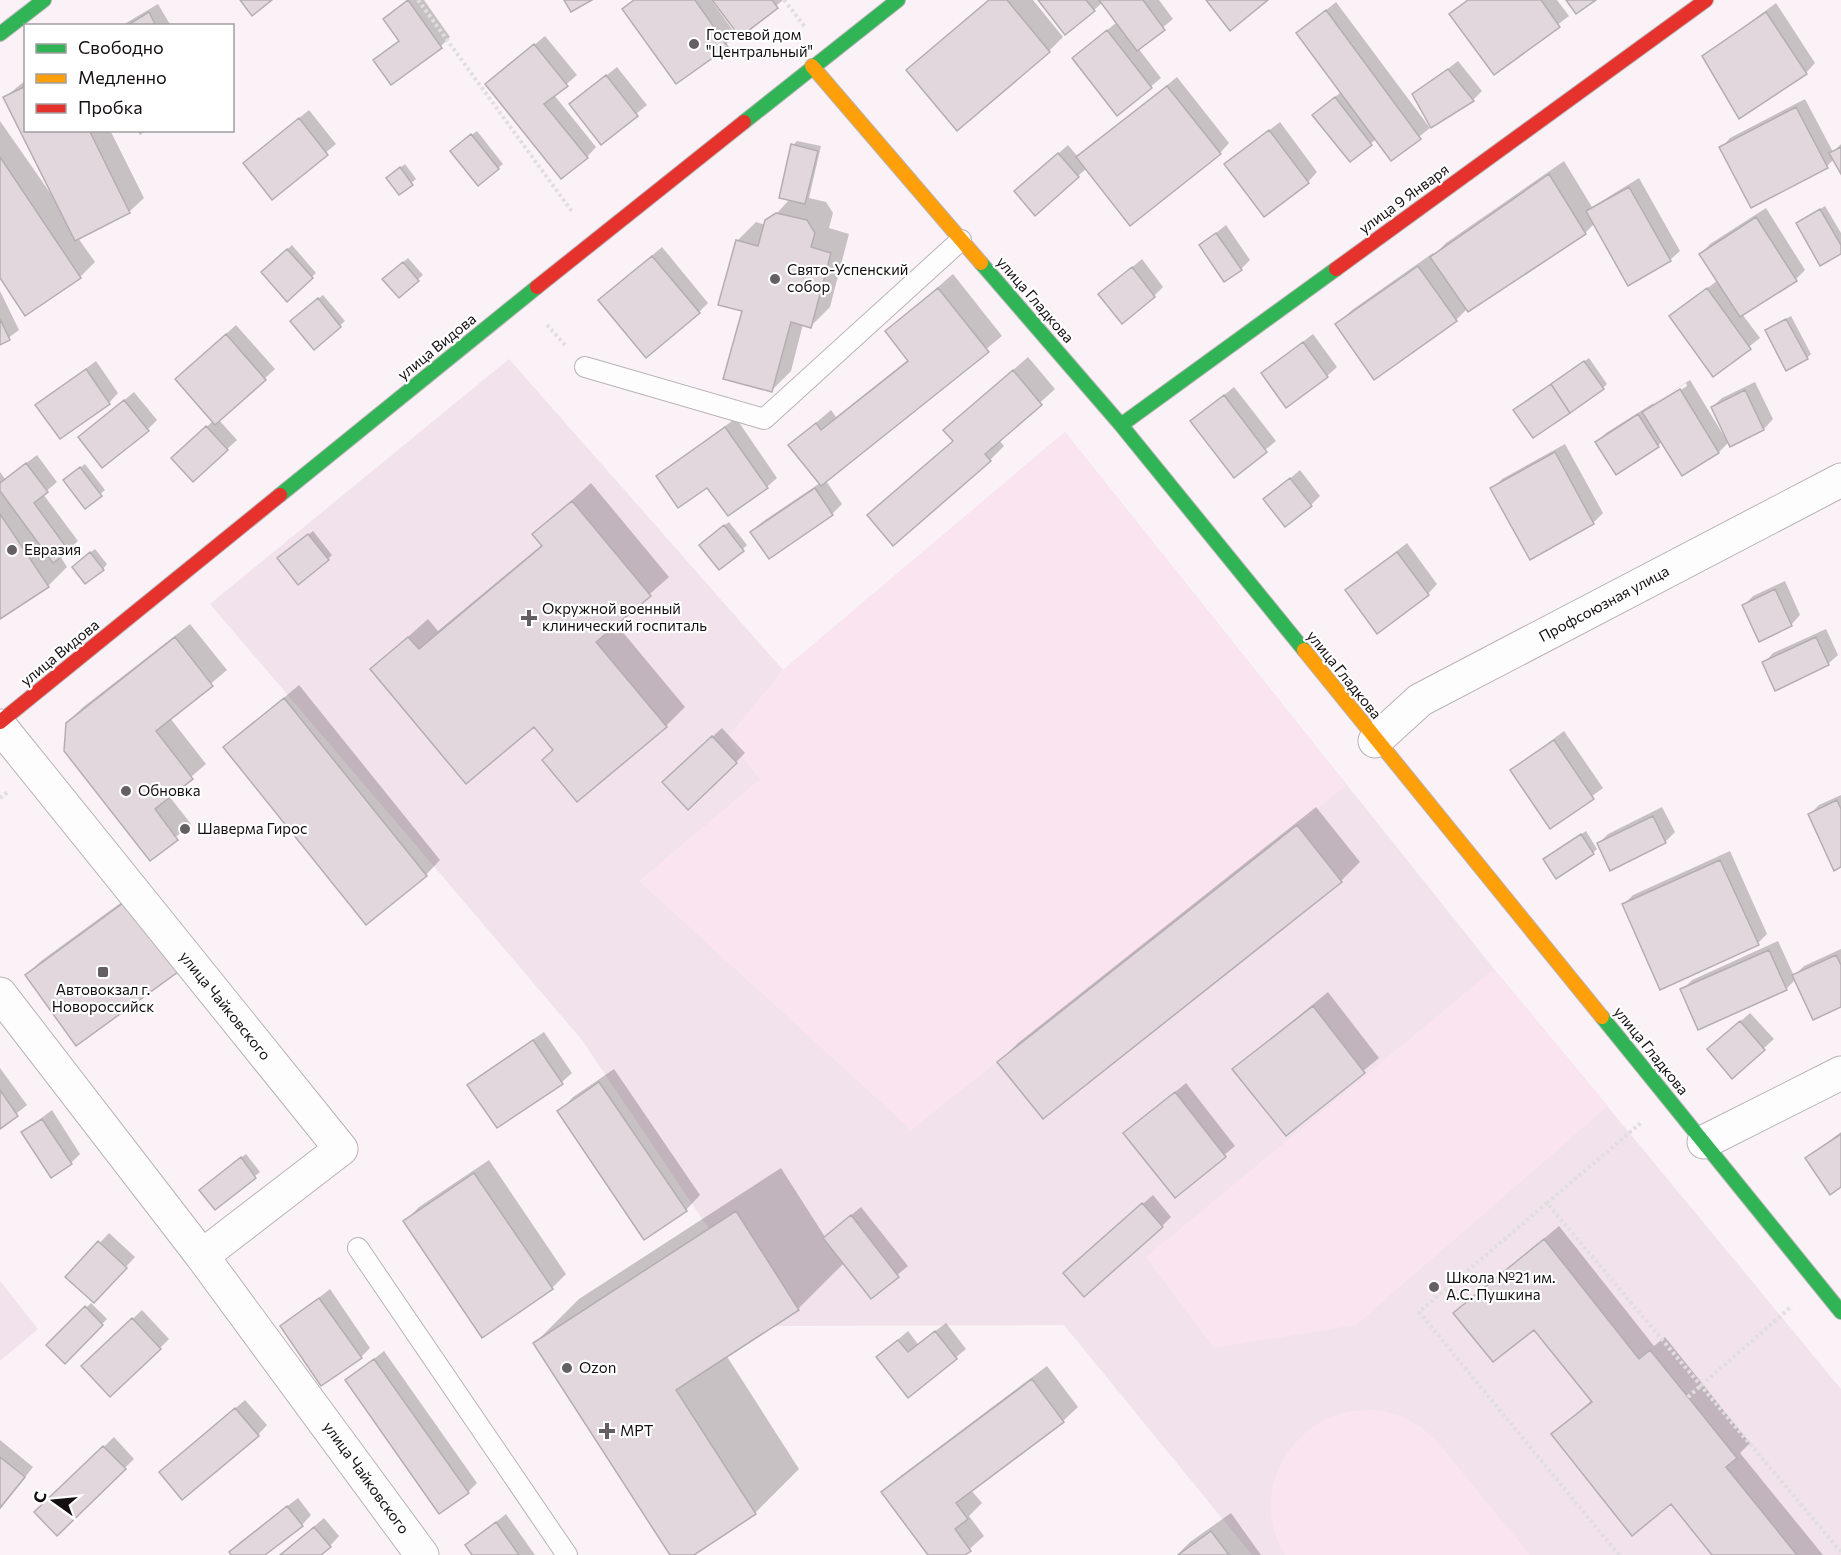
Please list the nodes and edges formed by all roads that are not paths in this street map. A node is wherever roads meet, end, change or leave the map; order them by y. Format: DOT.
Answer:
graph roads {
  1 [pos="44,0"];
  2 [pos="898,0"];
  3 [pos="1706,0"];
  4 [pos="0,34"];
  5 [pos="812,66"];
  6 [pos="961,240"];
  7 [pos="585,367"];
  8 [pos="1121,425"];
  9 [pos="1841,480"];
  10 [pos="0,724"];
  11 [pos="1375,741"];
  12 [pos="0,994"];
  13 [pos="1841,1073"];
  14 [pos="1704,1142"];
  15 [pos="358,1248"];
  16 [pos="202,1256"];
  17 [pos="1841,1312"];
  18 [pos="422,1555"];
  19 [pos="567,1555"];
  1 -- 4 [label="street"];
  2 -- 5 [label="street, улица Видова"];
  3 -- 8 [label="street, улица 9 Января"];
  5 -- 6 [label="street, улица Гладкова"];
  5 -- 10 [label="street, улица Видова"];
  6 -- 7 [label="lane"];
  6 -- 8 [label="street, улица Гладкова"];
  8 -- 11 [label="street, улица Гладкова"];
  9 -- 11 [label="street, Профсоюзная улица"];
  10 -- 16 [label="street, улица Чайковского"];
  11 -- 14 [label="street, улица Гладкова"];
  12 -- 16 [label="street, улица Чайковского"];
  13 -- 14 [label="street"];
  14 -- 17 [label="street, улица Гладкова"];
  15 -- 19 [label="lane"];
  16 -- 18 [label="street, улица Чайковского"];
}
